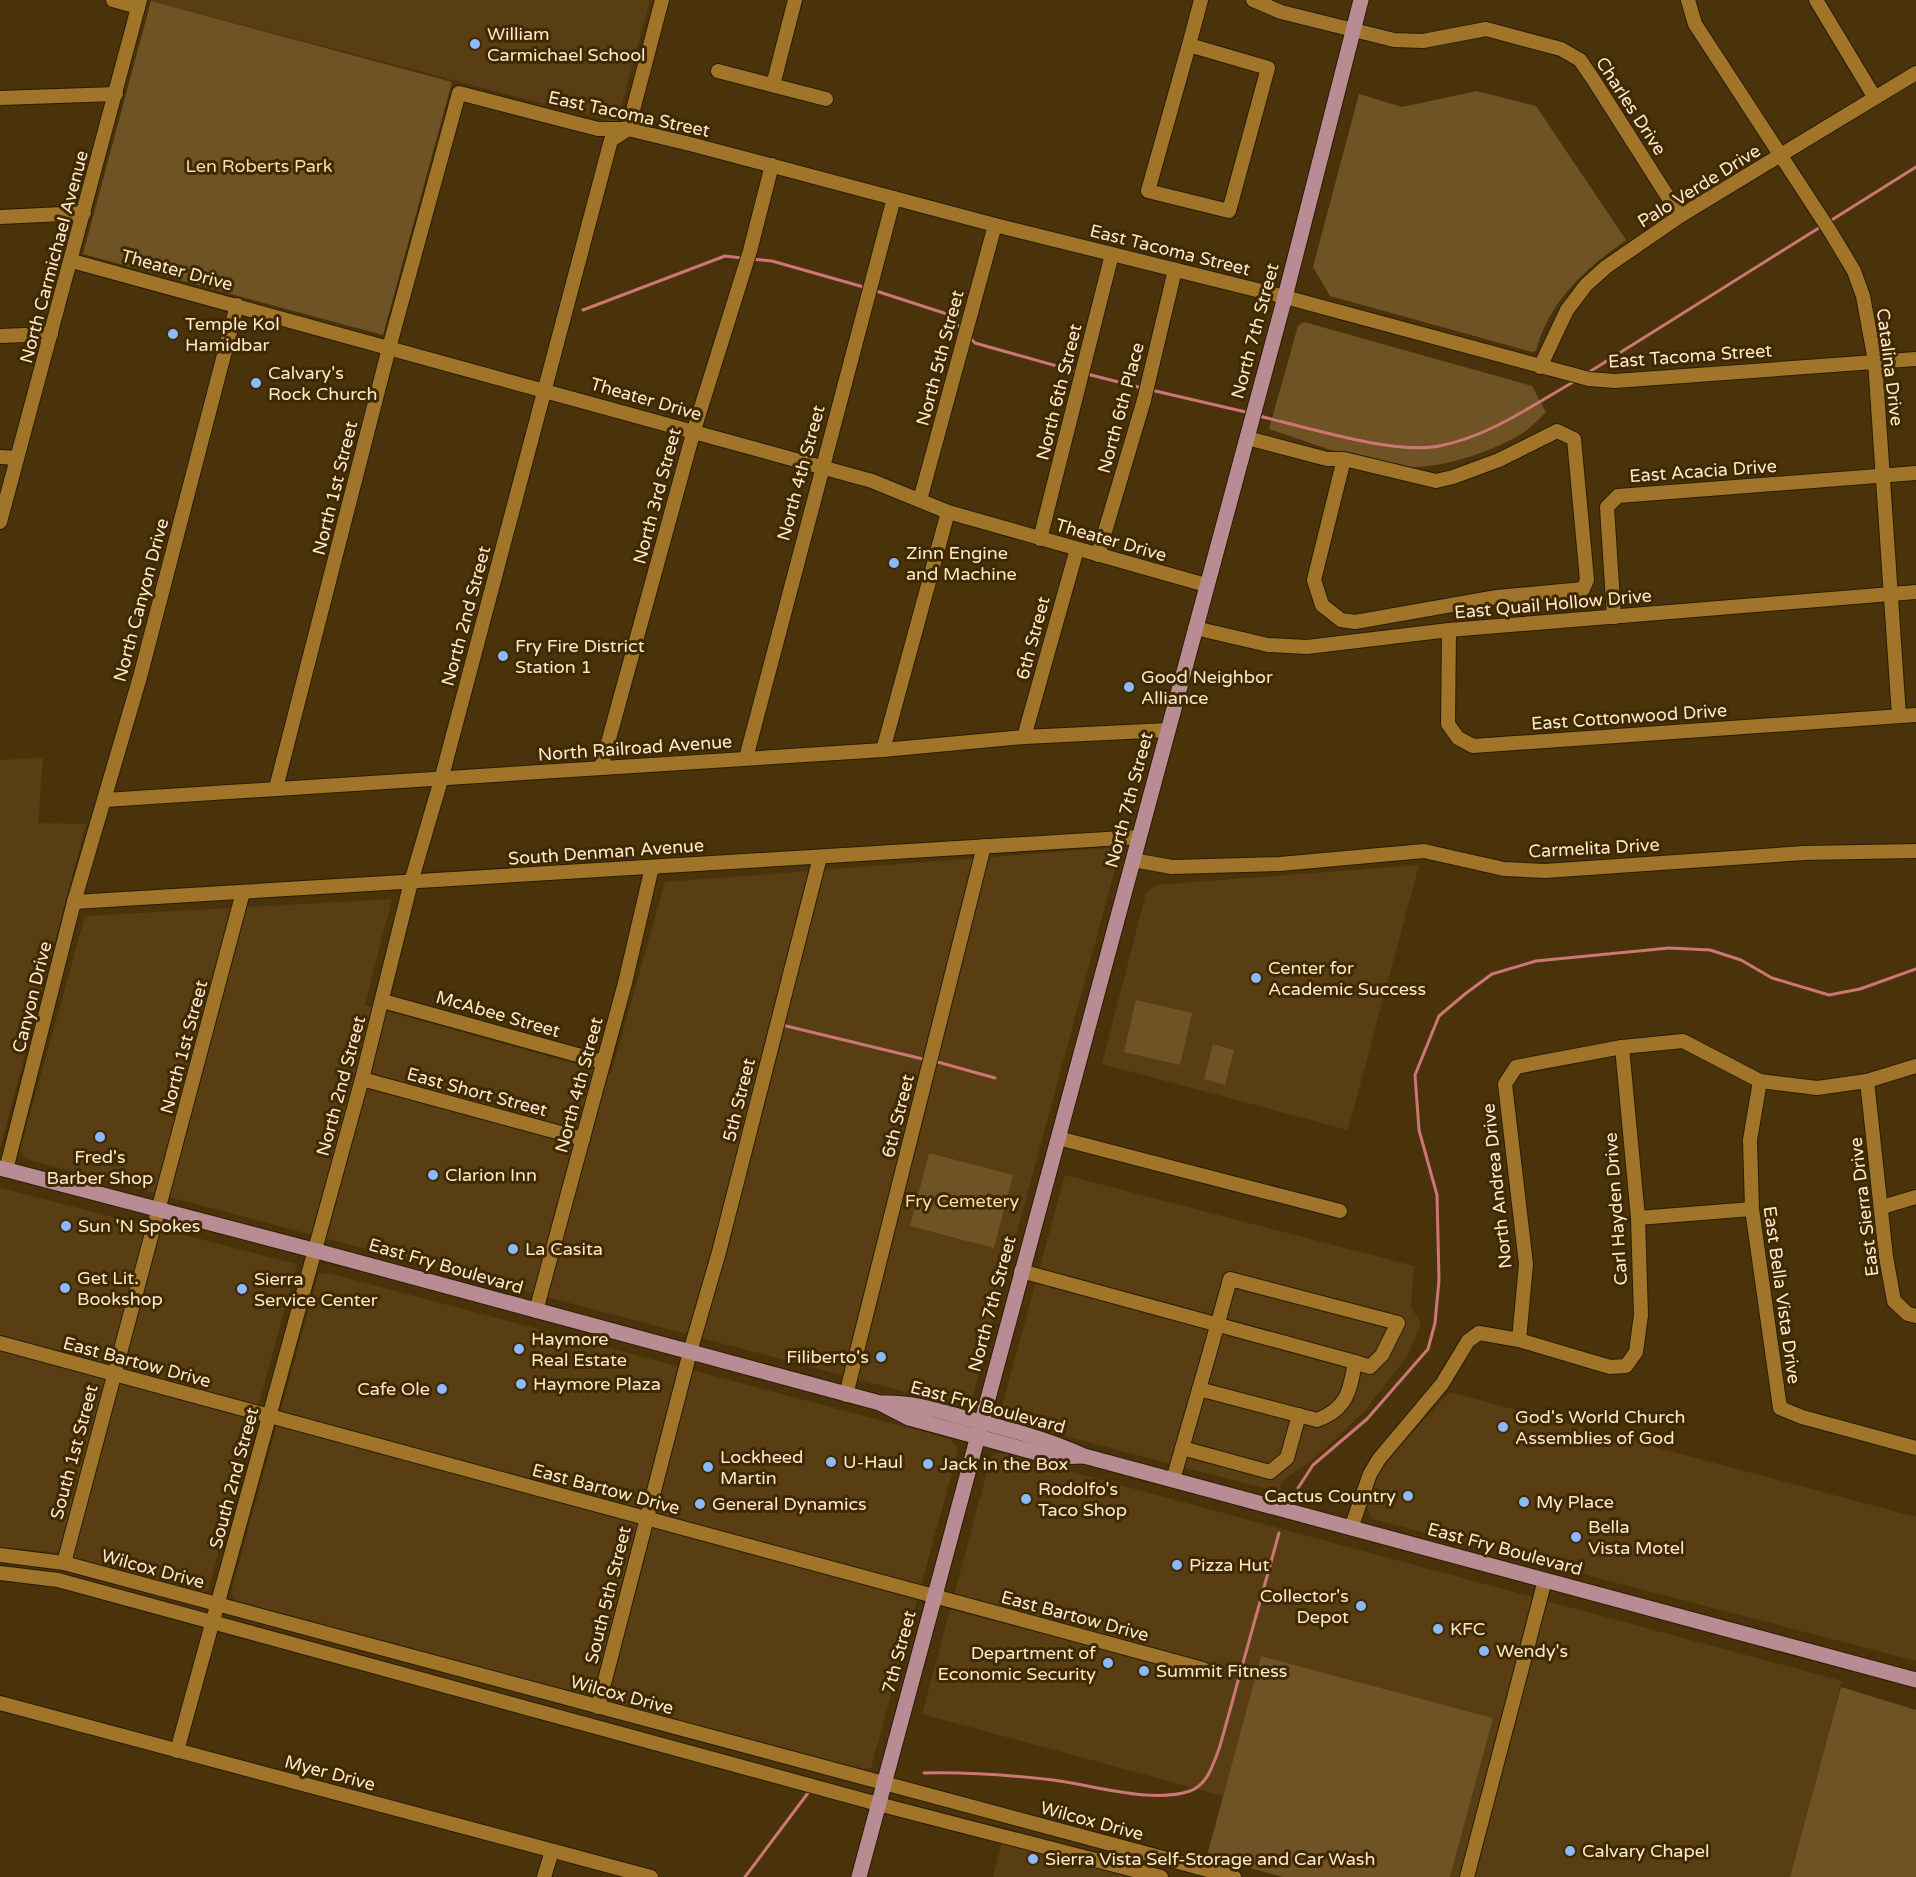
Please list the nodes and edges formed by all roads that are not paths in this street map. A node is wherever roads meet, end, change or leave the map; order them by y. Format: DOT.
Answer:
graph roads {
  1 [pos="113,0"];
  2 [pos="662,0"];
  3 [pos="795,0"];
  4 [pos="1201,0"];
  5 [pos="1253,0"];
  6 [pos="1361,0"];
  7 [pos="1688,0"];
  8 [pos="1816,0"];
  9 [pos="139,3"];
  10 [pos="1353,30"];
  11 [pos="1189,45"];
  12 [pos="718,71"];
  13 [pos="1916,73"];
  14 [pos="773,85"];
  15 [pos="459,93"];
  16 [pos="116,94"];
  17 [pos="0,98"];
  18 [pos="1875,98"];
  19 [pos="826,99"];
  20 [pos="628,129"];
  21 [pos="1780,157"];
  22 [pos="772,165"];
  23 [pos="894,198"];
  24 [pos="84,213"];
  25 [pos="1680,216"];
  26 [pos="0,217"];
  27 [pos="995,225"];
  28 [pos="1112,254"];
  29 [pos="72,261"];
  30 [pos="1175,270"];
  31 [pos="1285,297"];
  32 [pos="237,305"];
  33 [pos="51,334"];
  34 [pos="0,336"];
  35 [pos="389,348"];
  36 [pos="1916,359"];
  37 [pos="1875,361"];
  38 [pos="1540,367"];
  39 [pos="544,389"];
  40 [pos="694,430"];
  41 [pos="1247,438"];
  42 [pos="0,457"];
  43 [pos="17,458"];
  44 [pos="1344,459"];
  45 [pos="821,466"];
  46 [pos="1916,473"];
  47 [pos="1884,475"];
  48 [pos="920,500"];
  49 [pos="948,512"];
  50 [pos="0,522"];
  51 [pos="1040,539"];
  52 [pos="1077,549"];
  53 [pos="1098,555"];
  54 [pos="1206,585"];
  55 [pos="1916,592"];
  56 [pos="1889,594"];
  57 [pos="1614,617"];
  58 [pos="1374,619"];
  59 [pos="1195,628"];
  60 [pos="1449,630"];
  61 [pos="1374,640"];
  62 [pos="1916,715"];
  63 [pos="1899,716"];
  64 [pos="1168,730"];
  65 [pos="1024,737"];
  66 [pos="883,750"];
  67 [pos="746,758"];
  68 [pos="602,768"];
  69 [pos="441,780"];
  70 [pos="276,788"];
  71 [pos="105,800"];
  72 [pos="1139,837"];
  73 [pos="984,846"];
  74 [pos="1916,851"];
  75 [pos="820,857"];
  76 [pos="1133,860"];
  77 [pos="652,867"];
  78 [pos="411,882"];
  79 [pos="243,892"];
  80 [pos="74,902"];
  81 [pos="382,1001"];
  82 [pos="1622,1047"];
  83 [pos="603,1062"];
  84 [pos="1916,1066"];
  85 [pos="362,1079"];
  86 [pos="1760,1081"];
  87 [pos="1867,1081"];
  88 [pos="1058,1138"];
  89 [pos="583,1139"];
  90 [pos="3,1169"];
  91 [pos="1916,1197"];
  92 [pos="1882,1207"];
  93 [pos="1752,1209"];
  94 [pos="158,1210"];
  95 [pos="1340,1211"];
  96 [pos="1638,1218"];
  97 [pos="313,1250"];
  98 [pos="1021,1271"];
  99 [pos="536,1311"];
  100 [pos="1916,1317"];
  101 [pos="1218,1325"];
  102 [pos="1519,1340"];
  103 [pos="0,1343"];
  104 [pos="690,1352"];
  105 [pos="1355,1362"];
  106 [pos="113,1374"];
  107 [pos="1199,1389"];
  108 [pos="846,1395"];
  109 [pos="1299,1415"];
  110 [pos="270,1416"];
  111 [pos="979,1429"];
  112 [pos="1182,1448"];
  113 [pos="1916,1448"];
  114 [pos="1173,1480"];
  115 [pos="646,1518"];
  116 [pos="1351,1528"];
  117 [pos="0,1555"];
  118 [pos="64,1563"];
  119 [pos="0,1573"];
  120 [pos="1545,1580"];
  121 [pos="934,1596"];
  122 [pos="218,1605"];
  123 [pos="213,1622"];
  124 [pos="1203,1669"];
  125 [pos="1916,1680"];
  126 [pos="0,1703"];
  127 [pos="598,1707"];
  128 [pos="177,1751"];
  129 [pos="884,1784"];
  130 [pos="878,1804"];
  131 [pos="552,1851"];
  132 [pos="544,1877"];
  133 [pos="651,1877"];
  134 [pos="859,1877"];
  135 [pos="1161,1877"];
  136 [pos="1234,1877"];
  137 [pos="1467,1877"];
  1 -- 9 [label="street"];
  2 -- 20 [label="street, North 2nd Street"];
  3 -- 14 [label="street"];
  4 -- 11 [label="street"];
  5 -- 10 [label="street, Charles Drive"];
  6 -- 10 [label="main road, North 7th Street"];
  7 -- 21 [label="street, Catalina Drive"];
  8 -- 18 [label="street"];
  9 -- 16 [label="street, North Carmichael Avenue"];
  10 -- 25 [label="street, Charles Drive"];
  10 -- 31 [label="main road, North 7th Street"];
  11 -- 11 [label="street"];
  12 -- 14 [label="street"];
  13 -- 18 [label="street, Palo Verde Drive"];
  14 -- 19 [label="street"];
  15 -- 20 [label="street, East Tacoma Street"];
  15 -- 35 [label="street, North 1st Street"];
  16 -- 17 [label="street"];
  16 -- 24 [label="street, North Carmichael Avenue"];
  18 -- 21 [label="street, Palo Verde Drive"];
  20 -- 22 [label="street, East Tacoma Street"];
  20 -- 39 [label="street, North 2nd Street"];
  21 -- 25 [label="street, Palo Verde Drive"];
  21 -- 37 [label="street, Catalina Drive"];
  22 -- 23 [label="street, East Tacoma Street"];
  22 -- 40 [label="street, North 3rd Street"];
  23 -- 27 [label="street, East Tacoma Street"];
  23 -- 45 [label="street, North 4th Street"];
  24 -- 26 [label="street"];
  24 -- 29 [label="street, North Carmichael Avenue"];
  25 -- 38 [label="street, Palo Verde Drive"];
  27 -- 28 [label="street, East Tacoma Street"];
  27 -- 48 [label="street, North 5th Street"];
  28 -- 30 [label="street, East Tacoma Street"];
  28 -- 51 [label="street, North 6th Street"];
  29 -- 32 [label="street, Theater Drive"];
  29 -- 33 [label="street, North Carmichael Avenue"];
  30 -- 31 [label="street, East Tacoma Street"];
  30 -- 53 [label="street, North 6th Place"];
  31 -- 38 [label="street, East Tacoma Street"];
  31 -- 41 [label="main road, North 7th Street"];
  32 -- 35 [label="street, Theater Drive"];
  32 -- 71 [label="street, North Canyon Drive"];
  33 -- 34 [label="street"];
  33 -- 43 [label="street, North Carmichael Avenue"];
  35 -- 39 [label="street, Theater Drive"];
  35 -- 70 [label="street, North 1st Street"];
  36 -- 37 [label="street, East Tacoma Street"];
  37 -- 38 [label="street, East Tacoma Street"];
  37 -- 47 [label="street, Catalina Drive"];
  39 -- 40 [label="street, Theater Drive"];
  39 -- 69 [label="street, North 2nd Street"];
  40 -- 45 [label="street, Theater Drive"];
  40 -- 68 [label="street, North 3rd Street"];
  41 -- 44 [label="street"];
  41 -- 54 [label="main road, North 7th Street"];
  42 -- 43 [label="street"];
  43 -- 50 [label="street, North Carmichael Avenue"];
  44 -- 58 [label="street"];
  44 -- 58 [label="street"];
  45 -- 48 [label="street, Theater Drive"];
  45 -- 67 [label="street, North 4th Street"];
  46 -- 47 [label="street, East Acacia Drive"];
  47 -- 56 [label="street, Catalina Drive"];
  47 -- 57 [label="street, East Acacia Drive"];
  48 -- 49 [label="street, Theater Drive"];
  49 -- 51 [label="street, Theater Drive"];
  49 -- 66 [label="street"];
  51 -- 52 [label="street, Theater Drive"];
  52 -- 53 [label="street, Theater Drive"];
  52 -- 65 [label="street, 6th Street"];
  53 -- 54 [label="street, Theater Drive"];
  54 -- 59 [label="main road, North 7th Street"];
  55 -- 56 [label="street, East Quail Hollow Drive"];
  56 -- 57 [label="street, East Quail Hollow Drive"];
  56 -- 63 [label="street, Catalina Drive"];
  57 -- 60 [label="street, East Quail Hollow Drive"];
  58 -- 61 [label="street"];
  59 -- 61 [label="street, East Quail Hollow Drive"];
  59 -- 64 [label="main road, North 7th Street"];
  60 -- 61 [label="street, East Quail Hollow Drive"];
  60 -- 63 [label="street, East Cottonwood Drive"];
  62 -- 63 [label="street, East Cottonwood Drive"];
  64 -- 65 [label="street, North Railroad Avenue"];
  64 -- 72 [label="main road, North 7th Street"];
  65 -- 66 [label="street, North Railroad Avenue"];
  66 -- 67 [label="street, North Railroad Avenue"];
  67 -- 68 [label="street, North Railroad Avenue"];
  68 -- 69 [label="street, North Railroad Avenue"];
  69 -- 70 [label="street, North Railroad Avenue"];
  69 -- 78 [label="street, North 2nd Street"];
  70 -- 71 [label="street, North Railroad Avenue"];
  71 -- 80 [label="street, North Canyon Drive"];
  72 -- 73 [label="street, South Denman Avenue"];
  72 -- 76 [label="main road, North 7th Street"];
  73 -- 75 [label="street, South Denman Avenue"];
  73 -- 108 [label="street, 6th Street"];
  74 -- 76 [label="street, Carmelita Drive"];
  75 -- 77 [label="street, South Denman Avenue"];
  75 -- 104 [label="street, 5th Street"];
  76 -- 88 [label="main road, North 7th Street"];
  77 -- 78 [label="street, South Denman Avenue"];
  77 -- 83 [label="street, North 4th Street"];
  78 -- 79 [label="street, South Denman Avenue"];
  78 -- 81 [label="street, North 2nd Street"];
  79 -- 80 [label="street, South Denman Avenue"];
  79 -- 94 [label="street, North 1st Street"];
  80 -- 90 [label="street, Canyon Drive"];
  81 -- 83 [label="street, McAbee Street"];
  81 -- 85 [label="street, North 2nd Street"];
  82 -- 86 [label="street"];
  82 -- 96 [label="street, Carl Hayden Drive"];
  82 -- 102 [label="street, North Andrea Drive"];
  83 -- 89 [label="street, North 4th Street"];
  84 -- 87 [label="street"];
  85 -- 89 [label="street, East Short Street"];
  85 -- 97 [label="street, North 2nd Street"];
  86 -- 87 [label="street"];
  86 -- 93 [label="street, East Bella Vista Drive"];
  87 -- 92 [label="street, East Sierra Drive"];
  88 -- 95 [label="street"];
  88 -- 98 [label="main road, North 7th Street"];
  89 -- 99 [label="street, North 4th Street"];
  90 -- 94 [label="main road, East Fry Boulevard"];
  91 -- 92 [label="street"];
  92 -- 100 [label="street, East Sierra Drive"];
  93 -- 96 [label="street"];
  93 -- 113 [label="street, East Bella Vista Drive"];
  94 -- 97 [label="main road, East Fry Boulevard"];
  94 -- 106 [label="street, South 1st Street"];
  96 -- 102 [label="street, Carl Hayden Drive"];
  97 -- 99 [label="main road, East Fry Boulevard"];
  97 -- 110 [label="street, South 2nd Street"];
  98 -- 101 [label="street"];
  98 -- 111 [label="main road, North 7th Street"];
  99 -- 104 [label="main road, East Fry Boulevard"];
  101 -- 105 [label="street"];
  101 -- 105 [label="street"];
  101 -- 107 [label="street"];
  102 -- 116 [label="street"];
  103 -- 106 [label="street, East Bartow Drive"];
  104 -- 108 [label="main road, East Fry Boulevard"];
  104 -- 115 [label="street, South 5th Street"];
  105 -- 109 [label="street"];
  106 -- 110 [label="street, East Bartow Drive"];
  106 -- 118 [label="street, South 1st Street"];
  107 -- 109 [label="street"];
  107 -- 112 [label="street"];
  108 -- 111 [label="main road, East Fry Boulevard"];
  109 -- 112 [label="street"];
  110 -- 115 [label="street, East Bartow Drive"];
  110 -- 122 [label="street, South 2nd Street"];
  111 -- 114 [label="main road, East Fry Boulevard"];
  111 -- 121 [label="main road, 7th Street"];
  112 -- 114 [label="street"];
  114 -- 116 [label="main road, East Fry Boulevard"];
  115 -- 121 [label="street, East Bartow Drive"];
  115 -- 127 [label="street, South 5th Street"];
  116 -- 120 [label="main road, East Fry Boulevard"];
  117 -- 118 [label="street, Wilcox Drive"];
  118 -- 122 [label="street, Wilcox Drive"];
  119 -- 123 [label="street, Wilcox Drive"];
  120 -- 125 [label="main road, East Fry Boulevard"];
  120 -- 137 [label="street"];
  121 -- 124 [label="street, East Bartow Drive"];
  121 -- 129 [label="main road, 7th Street"];
  122 -- 123 [label="street, South 2nd Street"];
  122 -- 127 [label="street, Wilcox Drive"];
  123 -- 128 [label="street, South 2nd Street"];
  123 -- 130 [label="street, Wilcox Drive"];
  126 -- 128 [label="street, Myer Drive"];
  127 -- 129 [label="street, Wilcox Drive"];
  128 -- 131 [label="street, Myer Drive"];
  129 -- 130 [label="main road, 7th Street"];
  129 -- 136 [label="street, Wilcox Drive"];
  130 -- 134 [label="main road, 7th Street"];
  130 -- 135 [label="street, Wilcox Drive"];
  131 -- 132 [label="street"];
  131 -- 133 [label="street, Myer Drive"];
}
